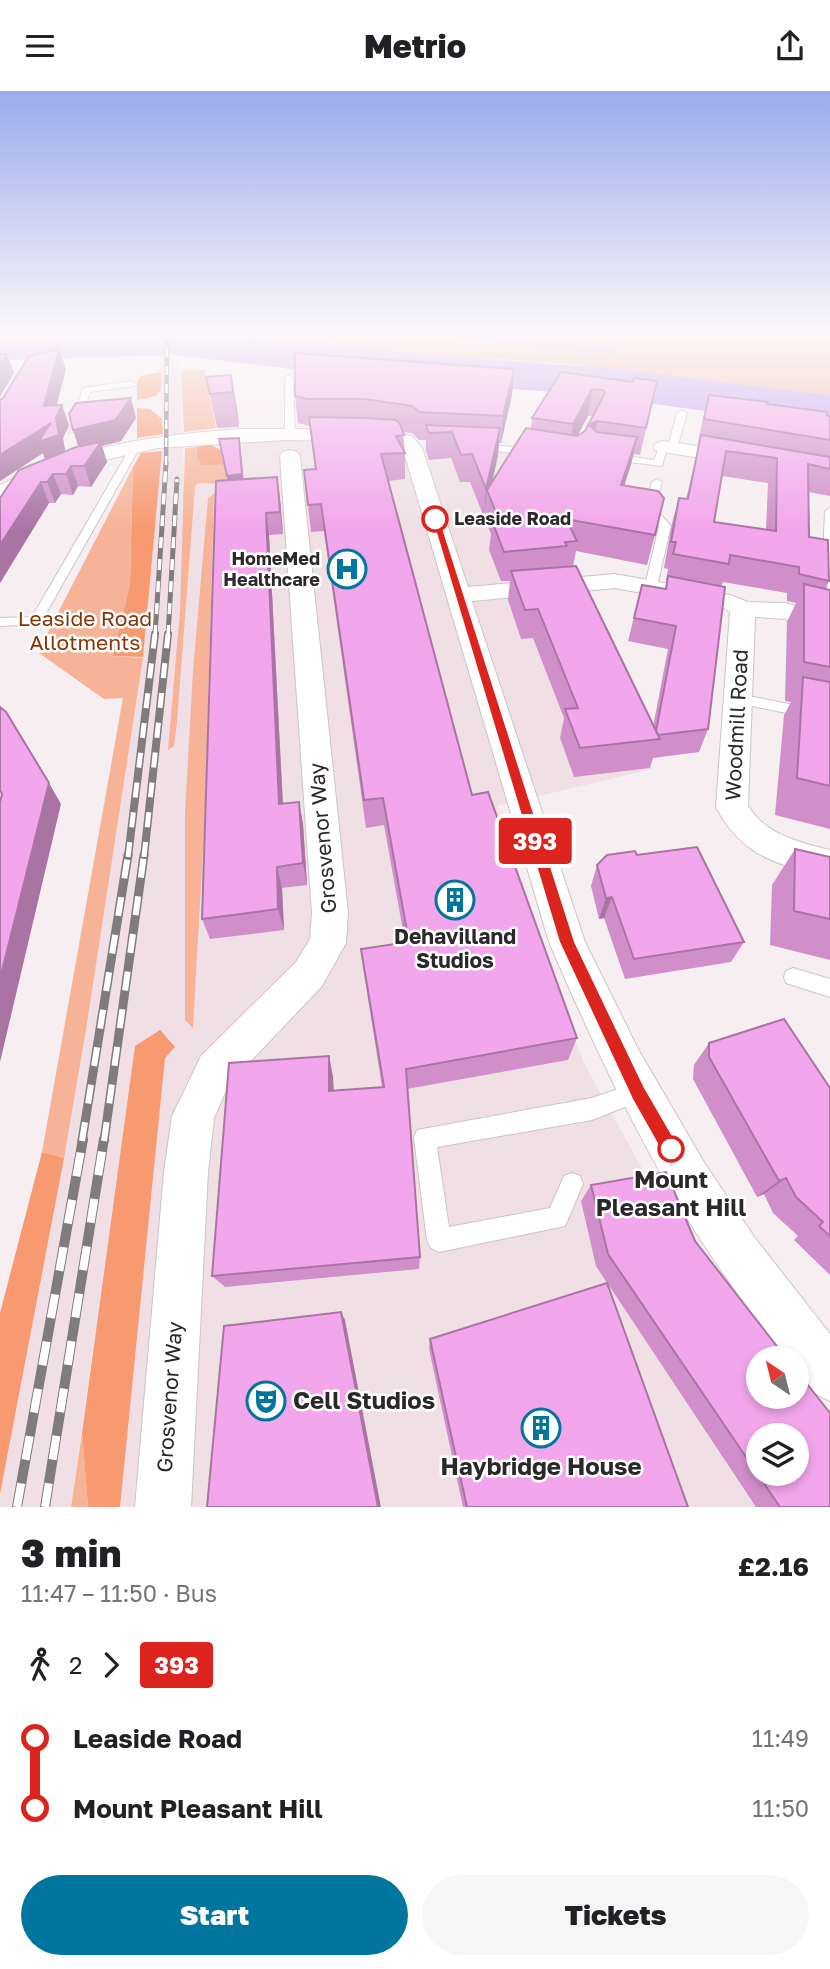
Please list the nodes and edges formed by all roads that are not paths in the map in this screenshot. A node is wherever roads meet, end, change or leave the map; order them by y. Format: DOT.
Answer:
graph roads {
  1 [pos="84,398"];
  2 [pos="289,398"];
  3 [pos="94,407"];
  4 [pos="82,408"];
  5 [pos="682,413"];
  6 [pos="72,445"];
  7 [pos="290,445"];
  8 [pos="467,446"];
  9 [pos="135,447"];
  10 [pos="667,448"];
  11 [pos="548,454"];
  12 [pos="605,456"];
  13 [pos="760,461"];
  14 [pos="657,482"];
  15 [pos="0,493"];
  16 [pos="830,510"];
  17 [pos="651,586"];
  18 [pos="460,595"];
  19 [pos="743,609"];
  20 [pos="828,621"];
  21 [pos="0,622"];
  22 [pos="738,699"];
  23 [pos="830,717"];
  24 [pos="830,864"];
  25 [pos="793,977"];
  26 [pos="830,988"];
  27 [pos="638,1092"];
  28 [pos="572,1184"];
  29 [pos="830,1375"];
  30 [pos="163,1507"];
  1 -- 4 [label="lane"];
  2 -- 7 [label="lane"];
  3 -- 4 [label="lane"];
  4 -- 6 [label="lane"];
  5 -- 10 [label="lane"];
  6 -- 9 [label="street"];
  6 -- 15 [label="street"];
  7 -- 9 [label="street"];
  7 -- 18 [label="street"];
  7 -- 30 [label="street, Grosvenor Way"];
  8 -- 11 [label="lane"];
  9 -- 21 [label="lane"];
  10 -- 12 [label="lane"];
  10 -- 13 [label="street"];
  14 -- 17 [label="lane"];
  16 -- 20 [label="lane"];
  17 -- 18 [label="street"];
  17 -- 19 [label="street"];
  18 -- 27 [label="street"];
  19 -- 20 [label="street"];
  19 -- 22 [label="street, Woodmill Road"];
  22 -- 23 [label="lane"];
  22 -- 24 [label="street, Woodmill Road"];
  25 -- 26 [label="lane"];
  27 -- 28 [label="lane"];
  27 -- 29 [label="street"];
}
